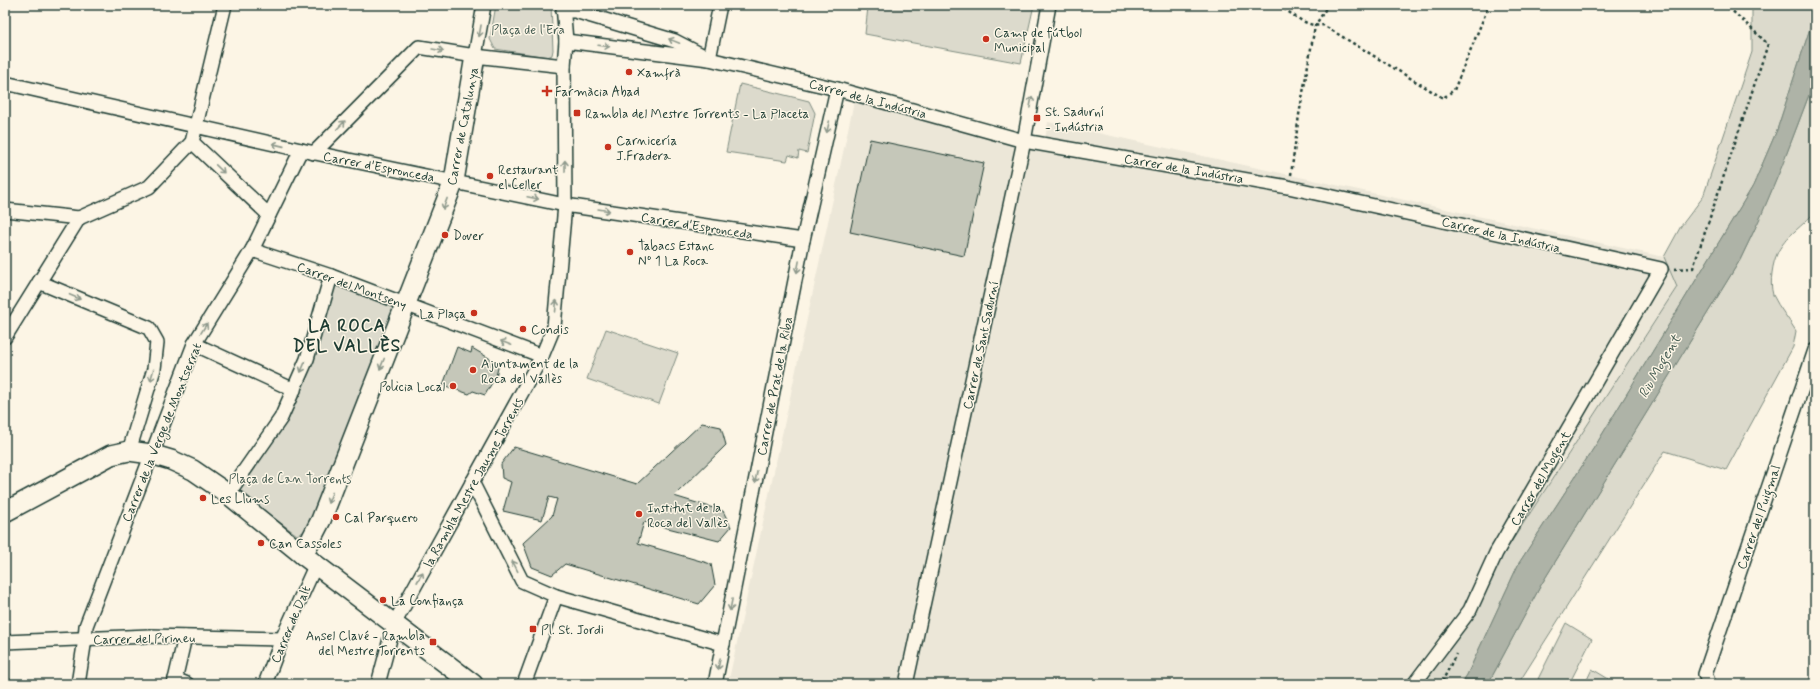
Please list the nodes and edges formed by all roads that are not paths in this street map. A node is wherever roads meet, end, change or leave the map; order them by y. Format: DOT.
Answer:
graph roads {
  1 [pos="225,5"];
  2 [pos="484,5"];
  3 [pos="720,5"];
  4 [pos="1049,5"];
  5 [pos="563,8"];
  6 [pos="566,41"];
  7 [pos="475,56"];
  8 [pos="709,59"];
  9 [pos="564,66"];
  10 [pos="5,83"];
  11 [pos="837,89"];
  12 [pos="197,127"];
  13 [pos="1024,141"];
  14 [pos="192,142"];
  15 [pos="308,152"];
  16 [pos="454,180"];
  17 [pos="565,205"];
  18 [pos="5,210"];
  19 [pos="269,215"];
  20 [pos="79,218"];
  21 [pos="803,240"];
  22 [pos="252,250"];
  23 [pos="1661,269"];
  24 [pos="331,276"];
  25 [pos="39,282"];
  26 [pos="406,305"];
  27 [pos="5,337"];
  28 [pos="194,344"];
  29 [pos="1815,350"];
  30 [pos="542,356"];
  31 [pos="294,390"];
  32 [pos="129,451"];
  33 [pos="151,454"];
  34 [pos="472,482"];
  35 [pos="228,494"];
  36 [pos="5,512"];
  37 [pos="310,560"];
  38 [pos="556,596"];
  39 [pos="394,624"];
  40 [pos="185,637"];
  41 [pos="85,639"];
  42 [pos="282,639"];
  43 [pos="5,642"];
  44 [pos="723,644"];
  45 [pos="174,682"];
  46 [pos="78,684"];
  47 [pos="187,684"];
  48 [pos="265,684"];
  49 [pos="378,684"];
  50 [pos="473,684"];
  51 [pos="524,684"];
  52 [pos="715,684"];
  53 [pos="906,684"];
  54 [pos="1414,684"];
  55 [pos="1709,684"];
  1 -- 12 [label="street"];
  2 -- 7 [label="street, Carrer de Catalunya, one-way"];
  3 -- 8 [label="street"];
  13 -- 4 [label="street, Carrer de Sant Sadurní, one-way"];
  5 -- 6 [label="street, la Rambla Mestre Jaume Torrents"];
  8 -- 5 [label="street, Carrer de la Indústria, one-way"];
  6 -- 8 [label="street, Carrer de la Indústria, one-way"];
  6 -- 9 [label="street, la Rambla Mestre Jaume Torrents"];
  7 -- 9 [label="street, Carrer de la Verge de Montserrat"];
  15 -- 7 [label="street, Carrer de la Verge de Montserrat, one-way"];
  7 -- 16 [label="street, Carrer de Catalunya"];
  8 -- 11 [label="street, Carrer de la Indústria"];
  17 -- 9 [label="street, la Rambla Mestre Jaume Torrents, one-way"];
  10 -- 12 [label="street, Carrer d'Espronceda"];
  11 -- 13 [label="street, Carrer de la Indústria"];
  11 -- 21 [label="street, Carrer de Prat de la Riba, one-way"];
  12 -- 14 [label="street"];
  15 -- 12 [label="street, Carrer d'Espronceda, one-way"];
  13 -- 23 [label="street, Carrer de la Indústria"];
  13 -- 53 [label="street, Carrer de Sant Sadurní"];
  14 -- 19 [label="street, one-way"];
  14 -- 20 [label="street"];
  15 -- 16 [label="street, Carrer d'Espronceda"];
  15 -- 19 [label="street, Carrer de la Verge de Montserrat"];
  16 -- 17 [label="street, Carrer d'Espronceda, one-way"];
  16 -- 26 [label="street, Carrer de Catalunya, one-way"];
  17 -- 21 [label="street, Carrer d'Espronceda, one-way"];
  30 -- 17 [label="street, la Rambla Mestre Jaume Torrents, one-way"];
  18 -- 20 [label="street"];
  19 -- 22 [label="street, Carrer de la Verge de Montserrat"];
  20 -- 25 [label="street"];
  21 -- 44 [label="street, Carrer de Prat de la Riba, one-way"];
  22 -- 24 [label="street, Carrer del Montseny"];
  28 -- 22 [label="street, Carrer de la Verge de Montserrat, one-way"];
  23 -- 54 [label="street, Carrer del Mogent"];
  24 -- 26 [label="street, Carrer del Montseny"];
  24 -- 31 [label="street, one-way"];
  25 -- 27 [label="street"];
  25 -- 32 [label="street, one-way"];
  30 -- 26 [label="street, Carrer del Montseny, one-way"];
  26 -- 37 [label="street, Carrer de Catalunya, one-way"];
  28 -- 31 [label="street"];
  28 -- 33 [label="street, Carrer de la Verge de Montserrat"];
  29 -- 55 [label="street, Carrer del Puigmal"];
  30 -- 34 [label="street, la Rambla Mestre Jaume Torrents"];
  31 -- 35 [label="street"];
  32 -- 33 [label="street"];
  32 -- 36 [label="street"];
  33 -- 35 [label="street"];
  33 -- 41 [label="street, Carrer de la Verge de Montserrat"];
  38 -- 34 [label="street, one-way"];
  39 -- 34 [label="street, la Rambla Mestre Jaume Torrents, one-way"];
  35 -- 37 [label="street"];
  37 -- 39 [label="street"];
  37 -- 42 [label="street, Carrer de Dalt"];
  38 -- 44 [label="street"];
  38 -- 51 [label="street"];
  39 -- 49 [label="street, la Rambla Mestre Jaume Torrents"];
  39 -- 50 [label="street"];
  40 -- 41 [label="street, Carrer del Pirineu"];
  40 -- 42 [label="street, Carrer del Pirineu"];
  40 -- 45 [label="street"];
  41 -- 43 [label="street, Carrer del Pirineu"];
  41 -- 46 [label="street, Carrer de la Verge de Montserrat"];
  42 -- 48 [label="street, Carrer de Dalt"];
  44 -- 52 [label="street, Carrer de Prat de la Riba, one-way"];
  45 -- 47 [label="street"];
}
